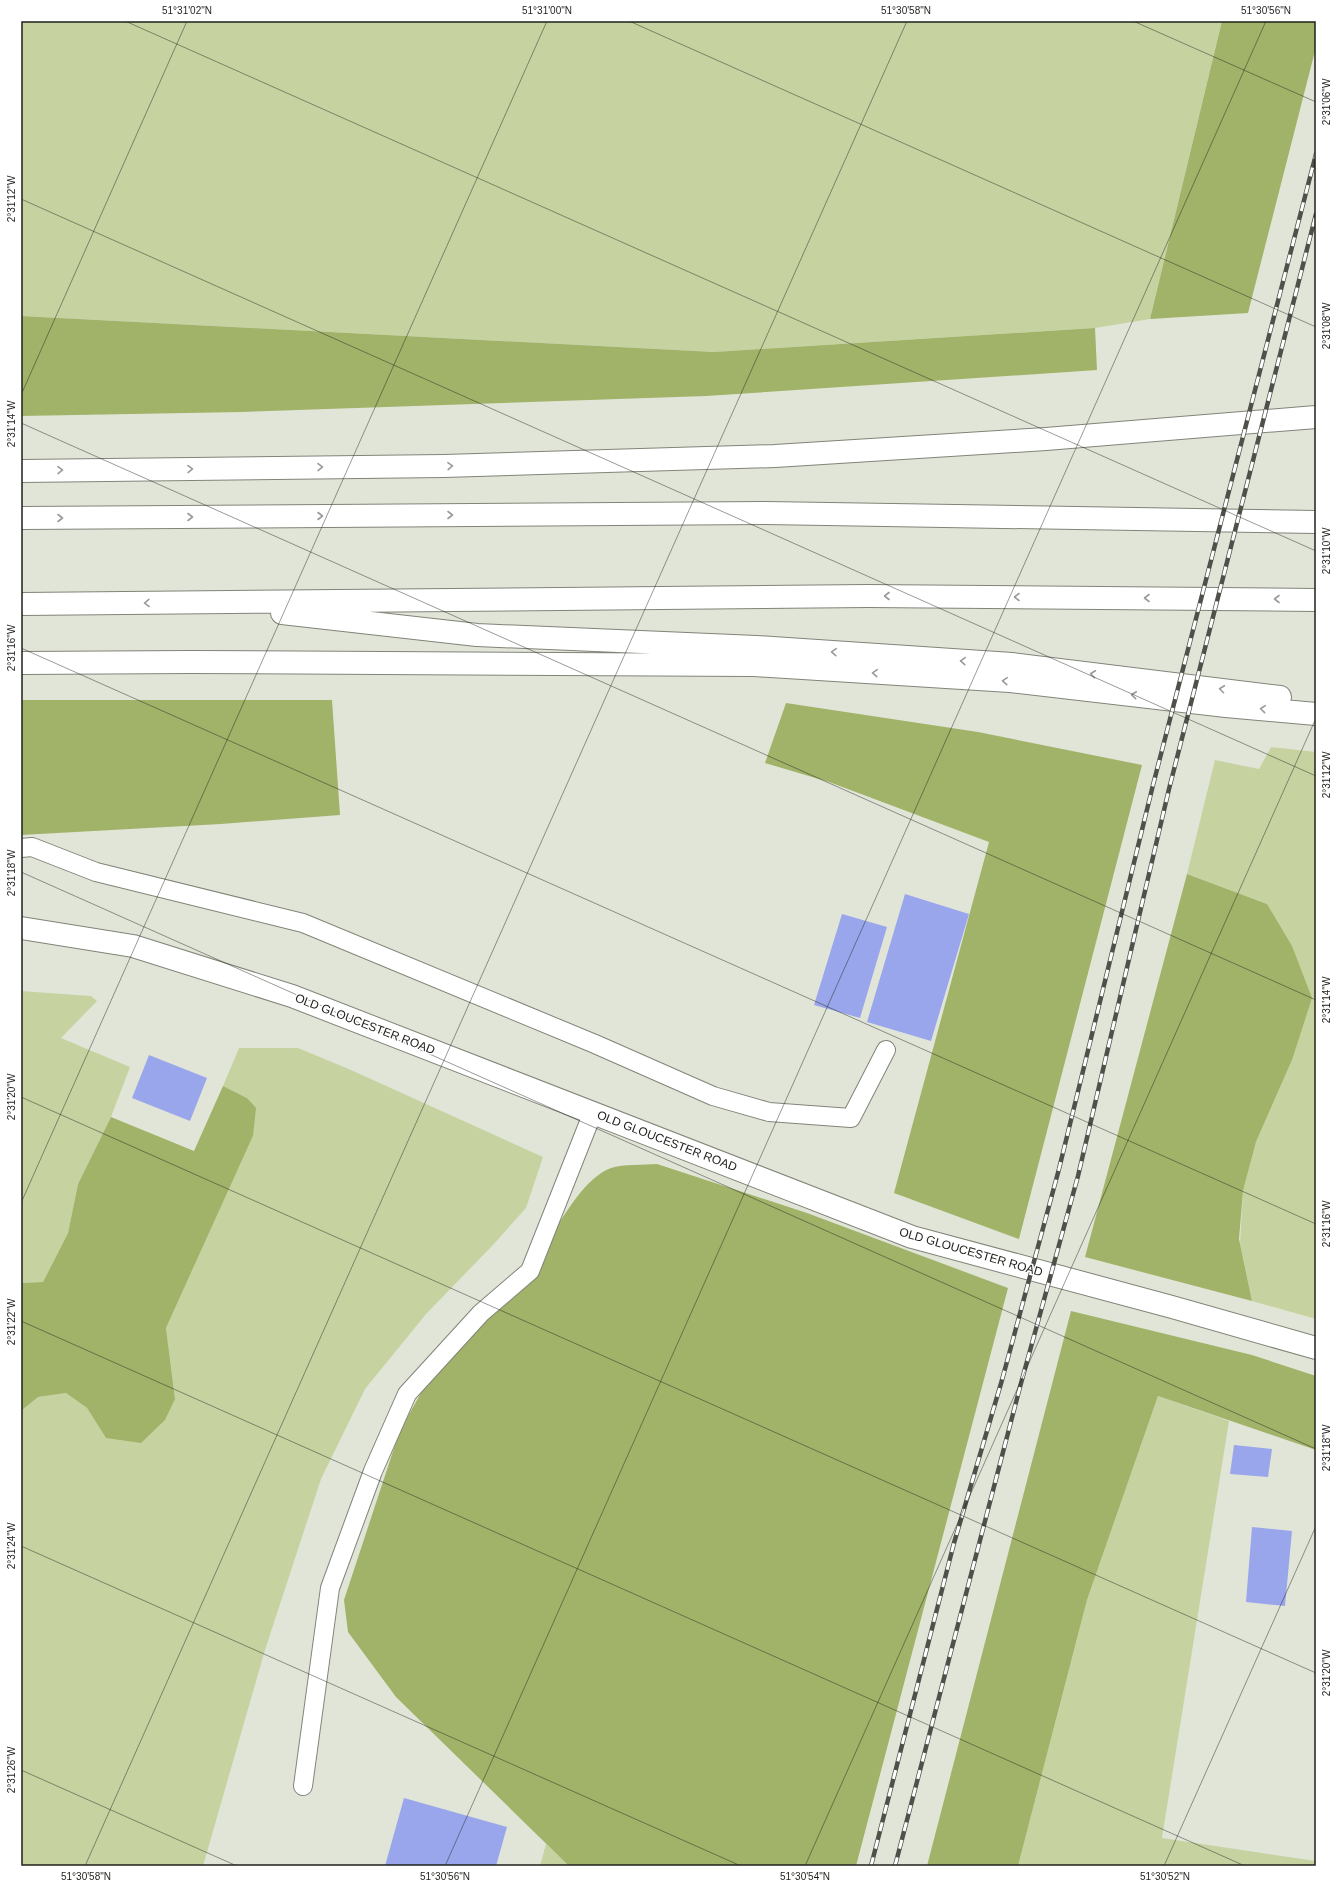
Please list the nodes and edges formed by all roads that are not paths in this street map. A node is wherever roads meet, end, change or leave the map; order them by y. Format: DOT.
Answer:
graph roads {
  1 [pos="1316,417"];
  2 [pos="21,471"];
  3 [pos="21,518"];
  4 [pos="1316,522"];
  5 [pos="1316,600"];
  6 [pos="186,602"];
  7 [pos="21,604"];
  8 [pos="21,663"];
  9 [pos="1316,702"];
  10 [pos="1316,714"];
  11 [pos="21,848"];
  12 [pos="21,928"];
  13 [pos="886,1050"];
  14 [pos="593,1112"];
  15 [pos="1316,1348"];
  16 [pos="303,1786"];
  2 -- 1 [label="main road, one-way"];
  3 -- 4 [label="main road, one-way"];
  5 -- 6 [label="main road, one-way"];
  6 -- 7 [label="main road, one-way"];
  9 -- 6 [label="main road, one-way"];
  10 -- 8 [label="main road, one-way"];
  11 -- 13 [label="lane"];
  12 -- 14 [label="main road, OLD GLOUCESTER ROAD"];
  14 -- 15 [label="main road, OLD GLOUCESTER ROAD"];
  14 -- 16 [label="lane"];
}
